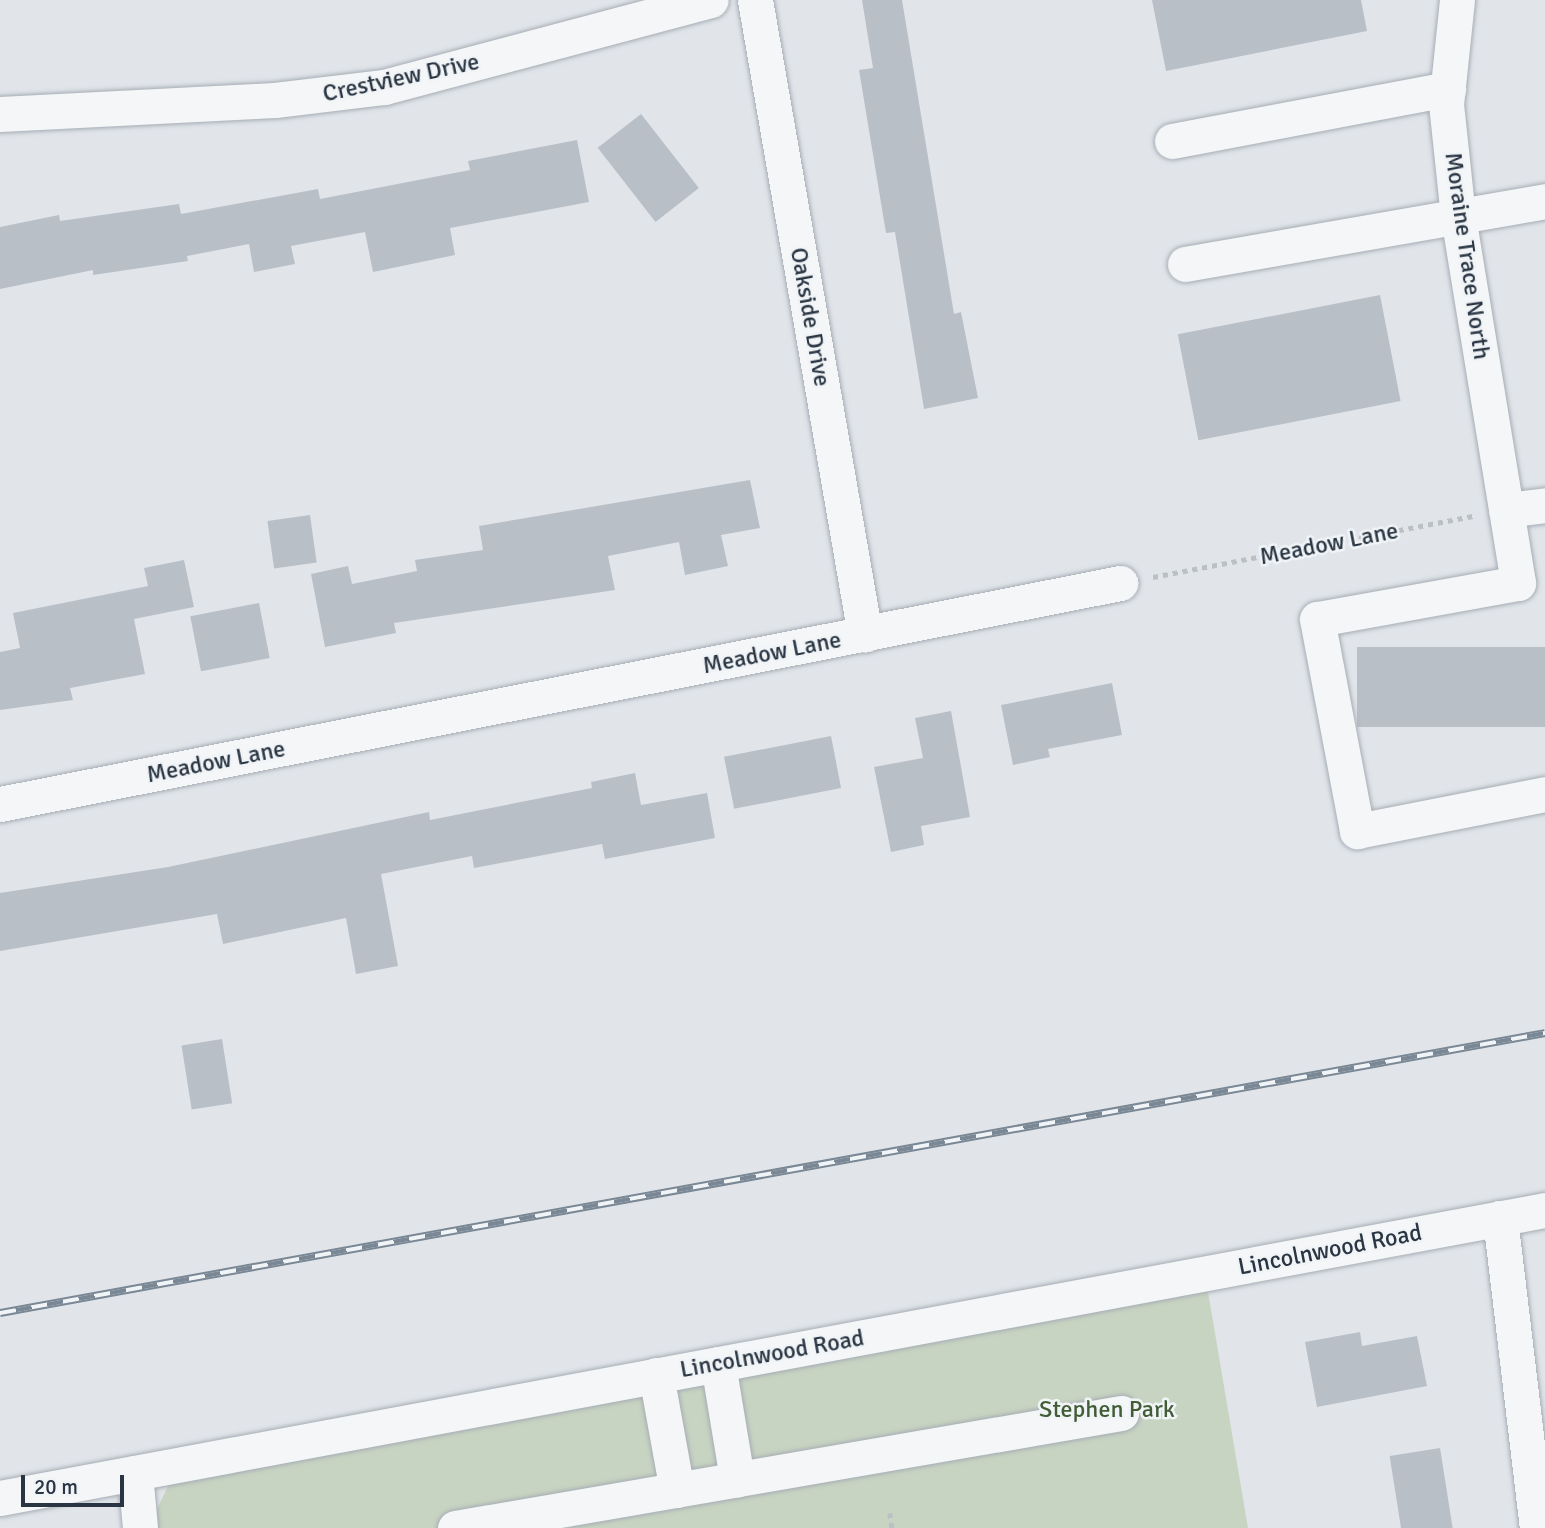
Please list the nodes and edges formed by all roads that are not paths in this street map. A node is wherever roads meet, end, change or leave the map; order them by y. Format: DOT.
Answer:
graph roads {
  1 [pos="711,0"];
  2 [pos="755,0"];
  3 [pos="1457,0"];
  4 [pos="1448,89"];
  5 [pos="0,114"];
  6 [pos="1172,141"];
  7 [pos="1545,201"];
  8 [pos="1458,216"];
  9 [pos="1185,264"];
  10 [pos="1545,505"];
  11 [pos="1506,510"];
  12 [pos="1532,580"];
  13 [pos="1120,583"];
  14 [pos="864,635"];
  15 [pos="1545,794"];
  16 [pos="0,804"];
  17 [pos="1545,1210"];
  18 [pos="1500,1218"];
  19 [pos="718,1364"];
  20 [pos="656,1375"];
  21 [pos="1121,1413"];
  22 [pos="135,1473"];
  23 [pos="737,1479"];
  24 [pos="677,1490"];
  25 [pos="0,1498"];
  26 [pos="140,1528"];
  27 [pos="455,1528"];
  28 [pos="1537,1528"];
  1 -- 5 [label="street, Crestview Drive"];
  2 -- 14 [label="street, Oakside Drive"];
  3 -- 4 [label="street, Moraine Trace North"];
  4 -- 6 [label="street"];
  4 -- 8 [label="street, Moraine Trace North"];
  7 -- 8 [label="street"];
  8 -- 9 [label="street"];
  8 -- 11 [label="street, Moraine Trace North"];
  10 -- 11 [label="street"];
  11 -- 12 [label="street, Moraine Trace North"];
  12 -- 15 [label="street"];
  13 -- 14 [label="street, Meadow Lane"];
  14 -- 16 [label="street, Meadow Lane"];
  17 -- 18 [label="street, Lincolnwood Road"];
  18 -- 19 [label="street, Lincolnwood Road"];
  18 -- 28 [label="street"];
  19 -- 20 [label="street, Lincolnwood Road"];
  19 -- 23 [label="street"];
  20 -- 22 [label="street, Lincolnwood Road"];
  20 -- 24 [label="street"];
  21 -- 23 [label="street"];
  22 -- 25 [label="street, Lincolnwood Road"];
  22 -- 26 [label="street"];
  23 -- 24 [label="street"];
  24 -- 27 [label="street"];
}
